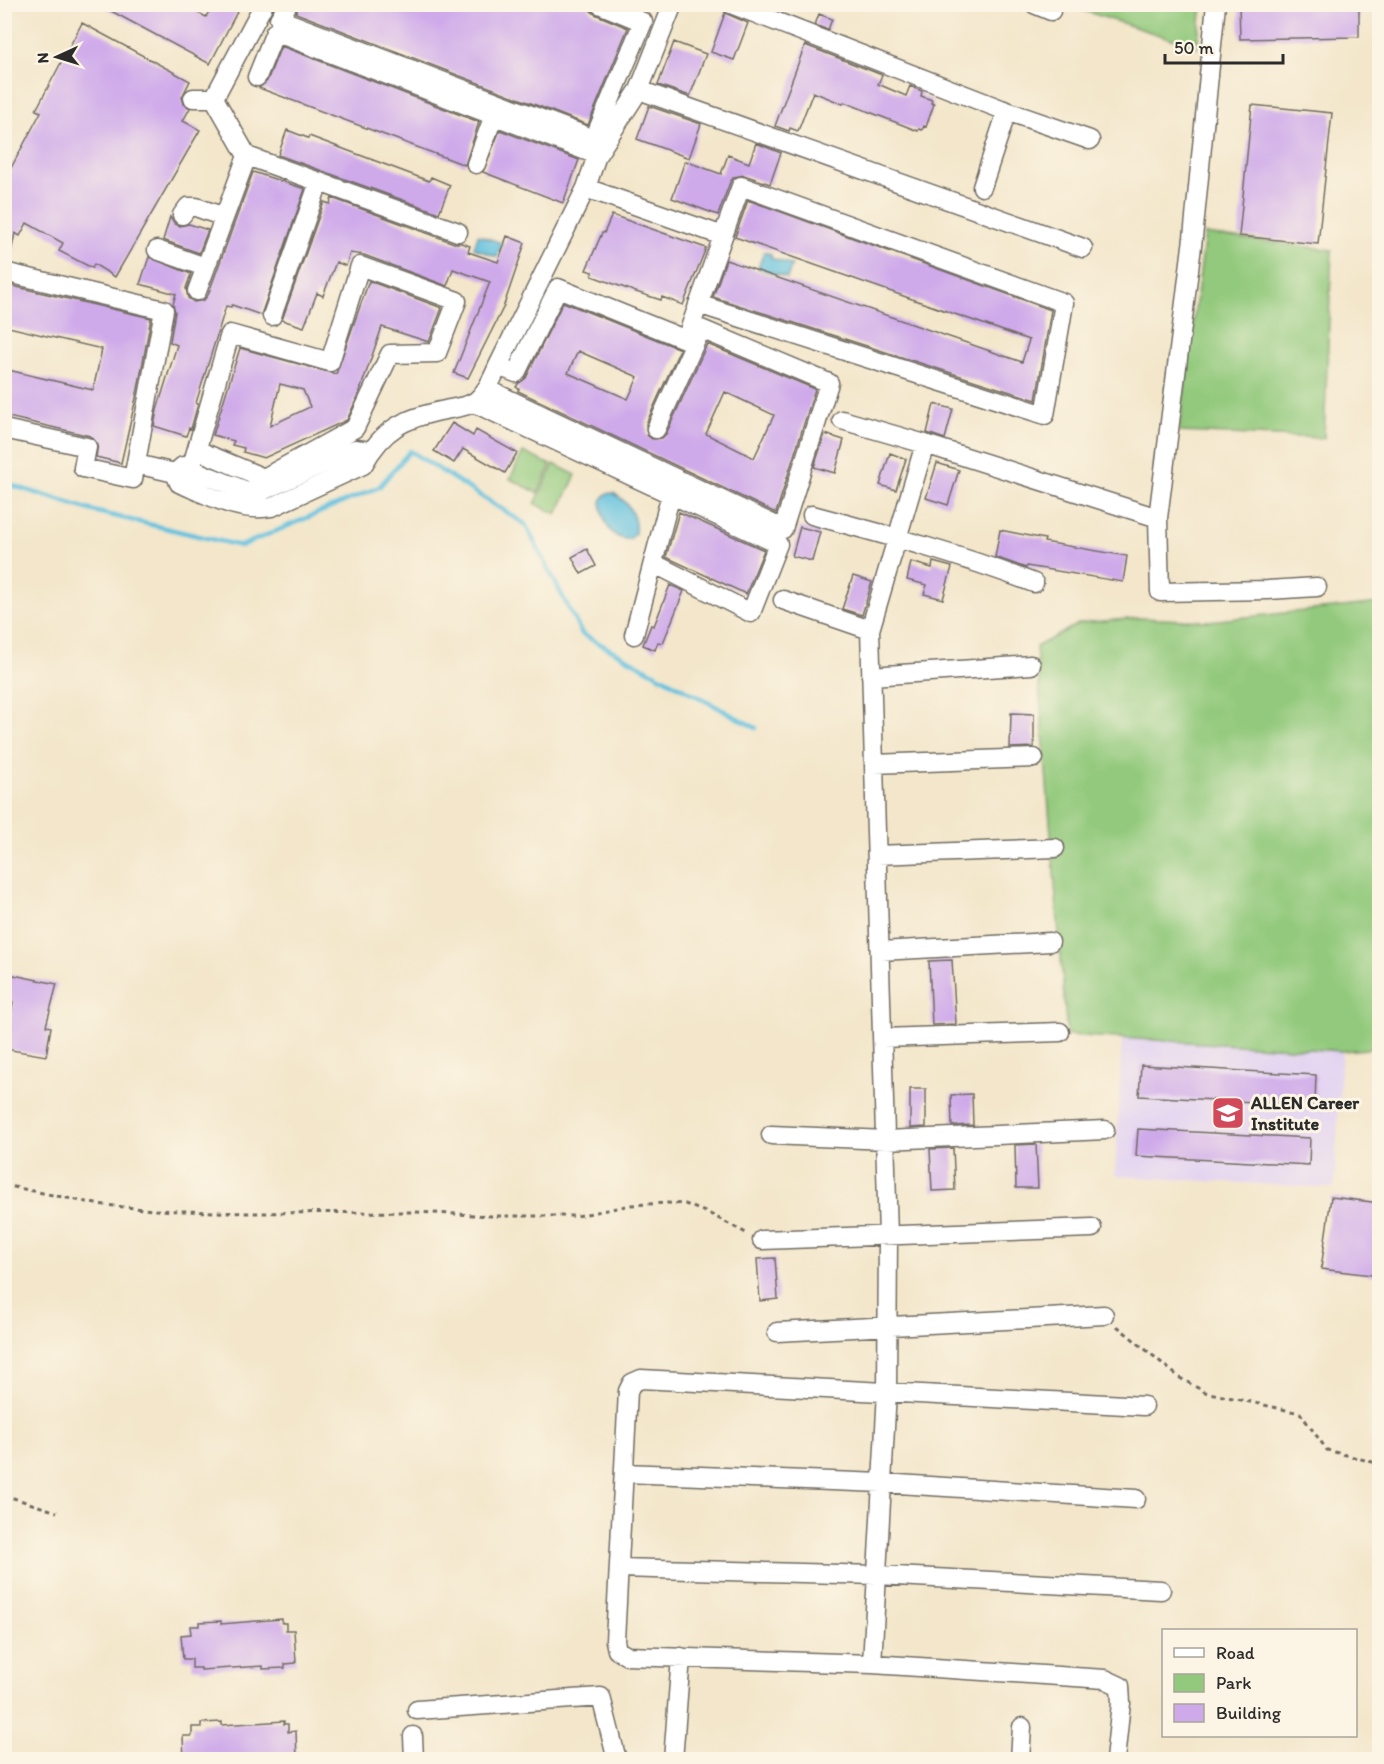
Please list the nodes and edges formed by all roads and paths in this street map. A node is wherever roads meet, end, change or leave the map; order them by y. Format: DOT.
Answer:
graph roads {
  1 [pos="264,4"];
  2 [pos="288,4"];
  3 [pos="599,4"];
  4 [pos="673,4"];
  5 [pos="731,4"];
  6 [pos="1216,4"];
  7 [pos="257,78"];
  8 [pos="639,90"];
  9 [pos="193,98"];
  10 [pos="214,98"];
  11 [pos="1007,111"];
  12 [pos="495,115"];
  13 [pos="1090,140"];
  14 [pos="597,155"];
  15 [pos="247,156"];
  16 [pos="476,164"];
  17 [pos="319,182"];
  18 [pos="982,186"];
  19 [pos="586,188"];
  20 [pos="182,215"];
  21 [pos="224,218"];
  22 [pos="458,232"];
  23 [pos="723,236"];
  24 [pos="1083,248"];
  25 [pos="157,250"];
  26 [pos="205,267"];
  27 [pos="4,272"];
  28 [pos="197,291"];
  29 [pos="699,304"];
  30 [pos="272,316"];
  31 [pos="690,341"];
  32 [pos="498,366"];
  33 [pos="487,389"];
  34 [pos="474,403"];
  35 [pos="842,420"];
  36 [pos="4,429"];
  37 [pos="656,429"];
  38 [pos="926,444"];
  39 [pos="196,450"];
  40 [pos="136,464"];
  41 [pos="183,471"];
  42 [pos="671,494"];
  43 [pos="812,515"];
  44 [pos="1158,518"];
  45 [pos="897,538"];
  46 [pos="653,563"];
  47 [pos="1034,583"];
  48 [pos="1317,587"];
  49 [pos="783,600"];
  50 [pos="870,630"];
  51 [pos="634,635"];
  52 [pos="1031,665"];
  53 [pos="871,676"];
  54 [pos="1034,758"];
  55 [pos="874,764"];
  56 [pos="1055,848"];
  57 [pos="877,855"];
  58 [pos="1050,942"];
  59 [pos="880,951"];
  60 [pos="1060,1032"];
  61 [pos="882,1038"];
  62 [pos="1105,1130"];
  63 [pos="771,1134"];
  64 [pos="885,1140"];
  65 [pos="4,1185"];
  66 [pos="1092,1228"];
  67 [pos="888,1236"];
  68 [pos="762,1240"];
  69 [pos="1104,1315"];
  70 [pos="888,1326"];
  71 [pos="777,1332"];
  72 [pos="887,1392"];
  73 [pos="1144,1406"];
  74 [pos="1380,1464"];
  75 [pos="624,1473"];
  76 [pos="882,1483"];
  77 [pos="4,1495"];
  78 [pos="1136,1499"];
  79 [pos="57,1512"];
  80 [pos="619,1568"];
  81 [pos="877,1575"];
  82 [pos="1161,1590"];
  83 [pos="681,1658"];
  84 [pos="872,1664"];
  85 [pos="417,1710"];
  86 [pos="1022,1727"];
  87 [pos="413,1736"];
  88 [pos="414,1760"];
  89 [pos="617,1760"];
  90 [pos="673,1760"];
  91 [pos="1020,1760"];
  92 [pos="1115,1760"];
  1 -- 10 [label="street"];
  2 -- 3 [label="street"];
  4 -- 8 [label="street"];
  5 -- 11 [label="street"];
  6 -- 44 [label="street"];
  7 -- 12 [label="street"];
  8 -- 14 [label="street"];
  8 -- 24 [label="street"];
  9 -- 10 [label="street"];
  10 -- 15 [label="street"];
  11 -- 13 [label="street"];
  11 -- 18 [label="street"];
  12 -- 14 [label="street"];
  12 -- 16 [label="street"];
  14 -- 19 [label="street"];
  15 -- 17 [label="street"];
  15 -- 21 [label="street"];
  17 -- 22 [label="street"];
  17 -- 30 [label="street"];
  19 -- 23 [label="street"];
  19 -- 32 [label="street"];
  20 -- 21 [label="street"];
  21 -- 26 [label="street"];
  23 -- 29 [label="street"];
  23 -- 29 [label="street"];
  25 -- 26 [label="street"];
  26 -- 28 [label="street"];
  27 -- 40 [label="street"];
  29 -- 31 [label="street"];
  31 -- 32 [label="street"];
  31 -- 33 [label="street"];
  31 -- 37 [label="street"];
  32 -- 33 [label="street"];
  33 -- 34 [label="street"];
  34 -- 41 [label="street"];
  34 -- 42 [label="street"];
  35 -- 38 [label="street"];
  36 -- 40 [label="street"];
  38 -- 44 [label="street"];
  38 -- 45 [label="street"];
  39 -- 39 [label="street"];
  39 -- 41 [label="street"];
  40 -- 41 [label="street"];
  42 -- 46 [label="street"];
  42 -- 46 [label="street"];
  43 -- 45 [label="street"];
  44 -- 48 [label="street"];
  45 -- 47 [label="street"];
  45 -- 50 [label="street"];
  46 -- 51 [label="street"];
  49 -- 50 [label="street"];
  50 -- 53 [label="street"];
  52 -- 53 [label="street"];
  53 -- 55 [label="street"];
  54 -- 55 [label="street"];
  55 -- 57 [label="street"];
  56 -- 57 [label="street"];
  57 -- 59 [label="street"];
  58 -- 59 [label="street"];
  59 -- 61 [label="street"];
  60 -- 61 [label="street"];
  61 -- 64 [label="street"];
  62 -- 64 [label="street"];
  63 -- 64 [label="street"];
  64 -- 67 [label="street"];
  65 -- 68 [label="path"];
  66 -- 67 [label="street"];
  67 -- 68 [label="street"];
  67 -- 70 [label="street"];
  69 -- 70 [label="street"];
  69 -- 74 [label="path"];
  70 -- 71 [label="street"];
  70 -- 72 [label="street"];
  72 -- 73 [label="street"];
  72 -- 75 [label="street"];
  72 -- 76 [label="street"];
  75 -- 76 [label="street"];
  75 -- 80 [label="street"];
  76 -- 78 [label="street"];
  76 -- 81 [label="street"];
  77 -- 79 [label="path"];
  80 -- 81 [label="street"];
  80 -- 83 [label="street"];
  81 -- 82 [label="street"];
  81 -- 84 [label="street"];
  83 -- 84 [label="street"];
  83 -- 90 [label="street"];
  84 -- 92 [label="street"];
  85 -- 89 [label="street"];
  86 -- 91 [label="street"];
  87 -- 88 [label="street"];
}
